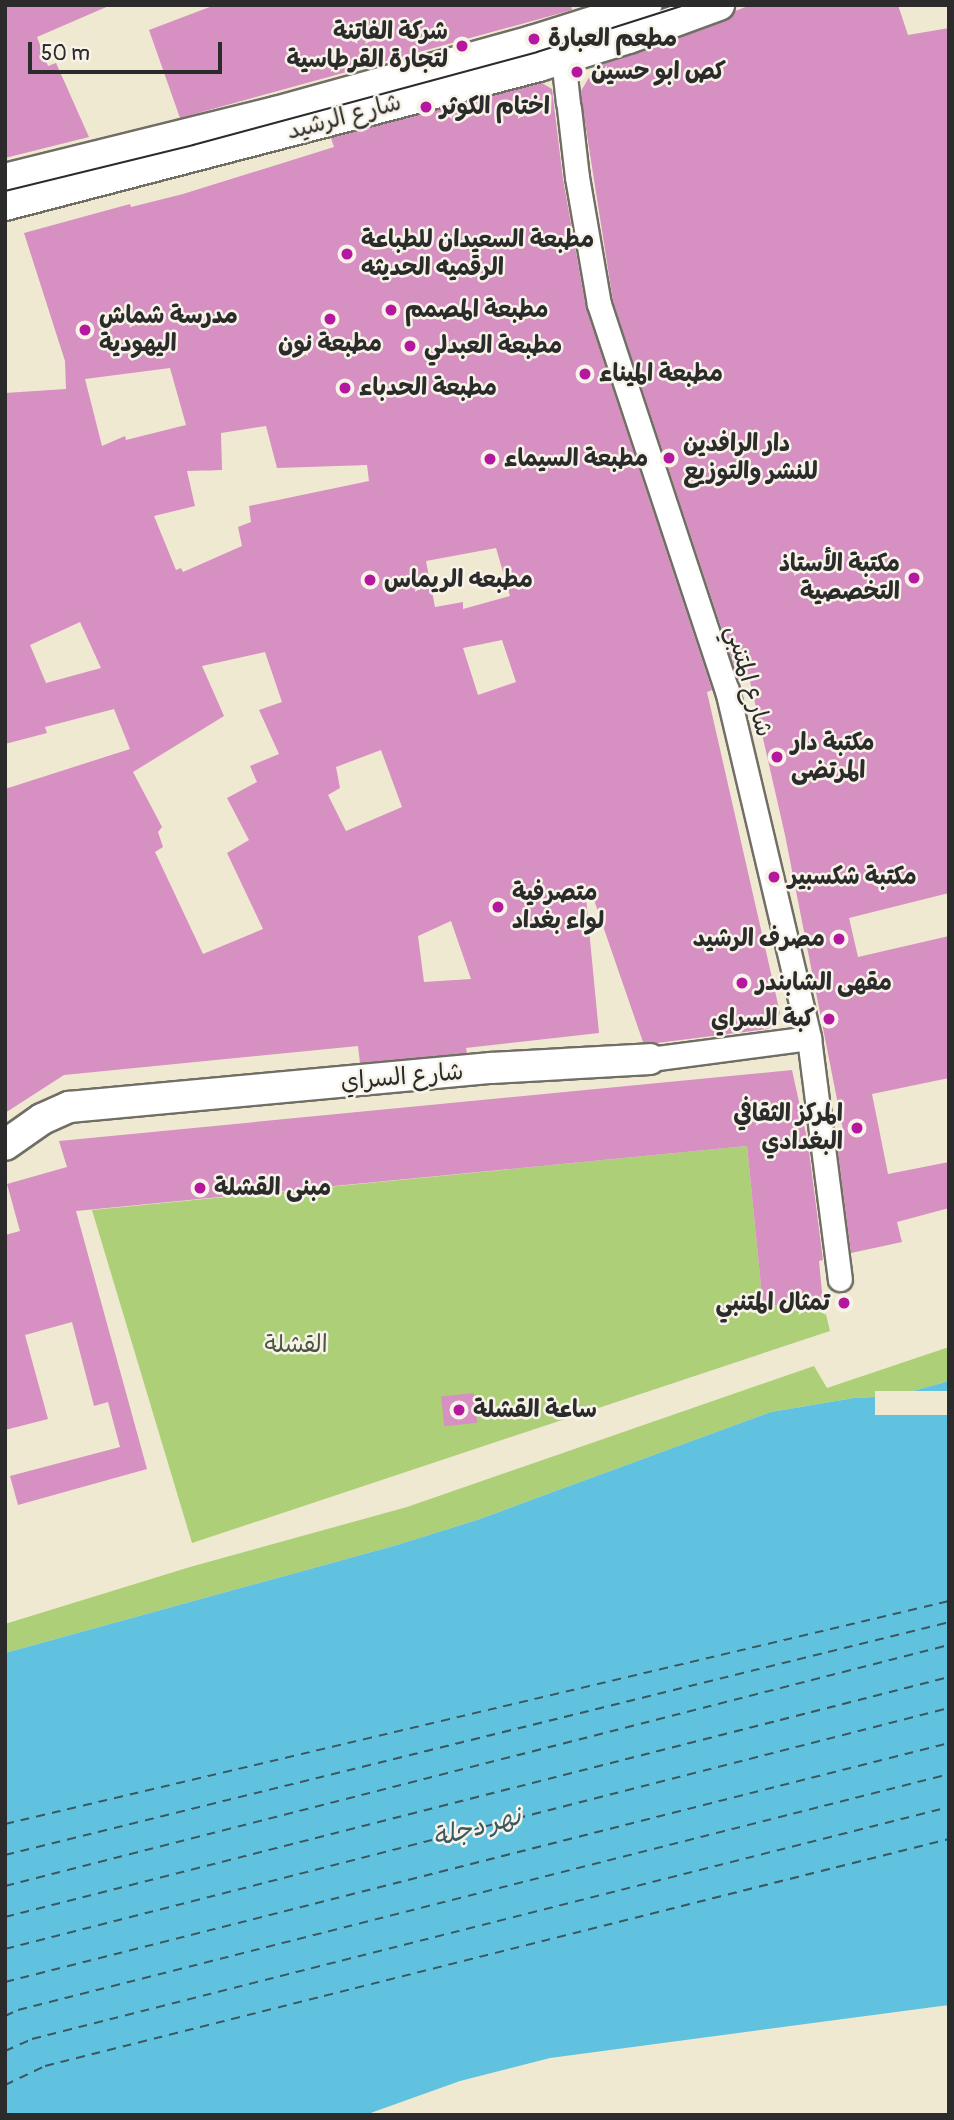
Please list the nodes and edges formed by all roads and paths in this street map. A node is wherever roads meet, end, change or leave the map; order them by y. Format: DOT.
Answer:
graph roads {
  1 [pos="646,5"];
  2 [pos="719,5"];
  3 [pos="563,58"];
  4 [pos="5,179"];
  5 [pos="5,205"];
  6 [pos="809,1038"];
  7 [pos="650,1059"];
  8 [pos="5,1145"];
  9 [pos="840,1279"];
  1 -- 4 [label="street, شارع الرشيد"];
  2 -- 3 [label="street, شارع الرشيد"];
  3 -- 5 [label="street, شارع الرشيد"];
  3 -- 6 [label="street, شارع المتنبي"];
  6 -- 7 [label="street, شارع السراي"];
  6 -- 9 [label="street, شارع المتنبي"];
  7 -- 8 [label="street, شارع السراي"];
}
